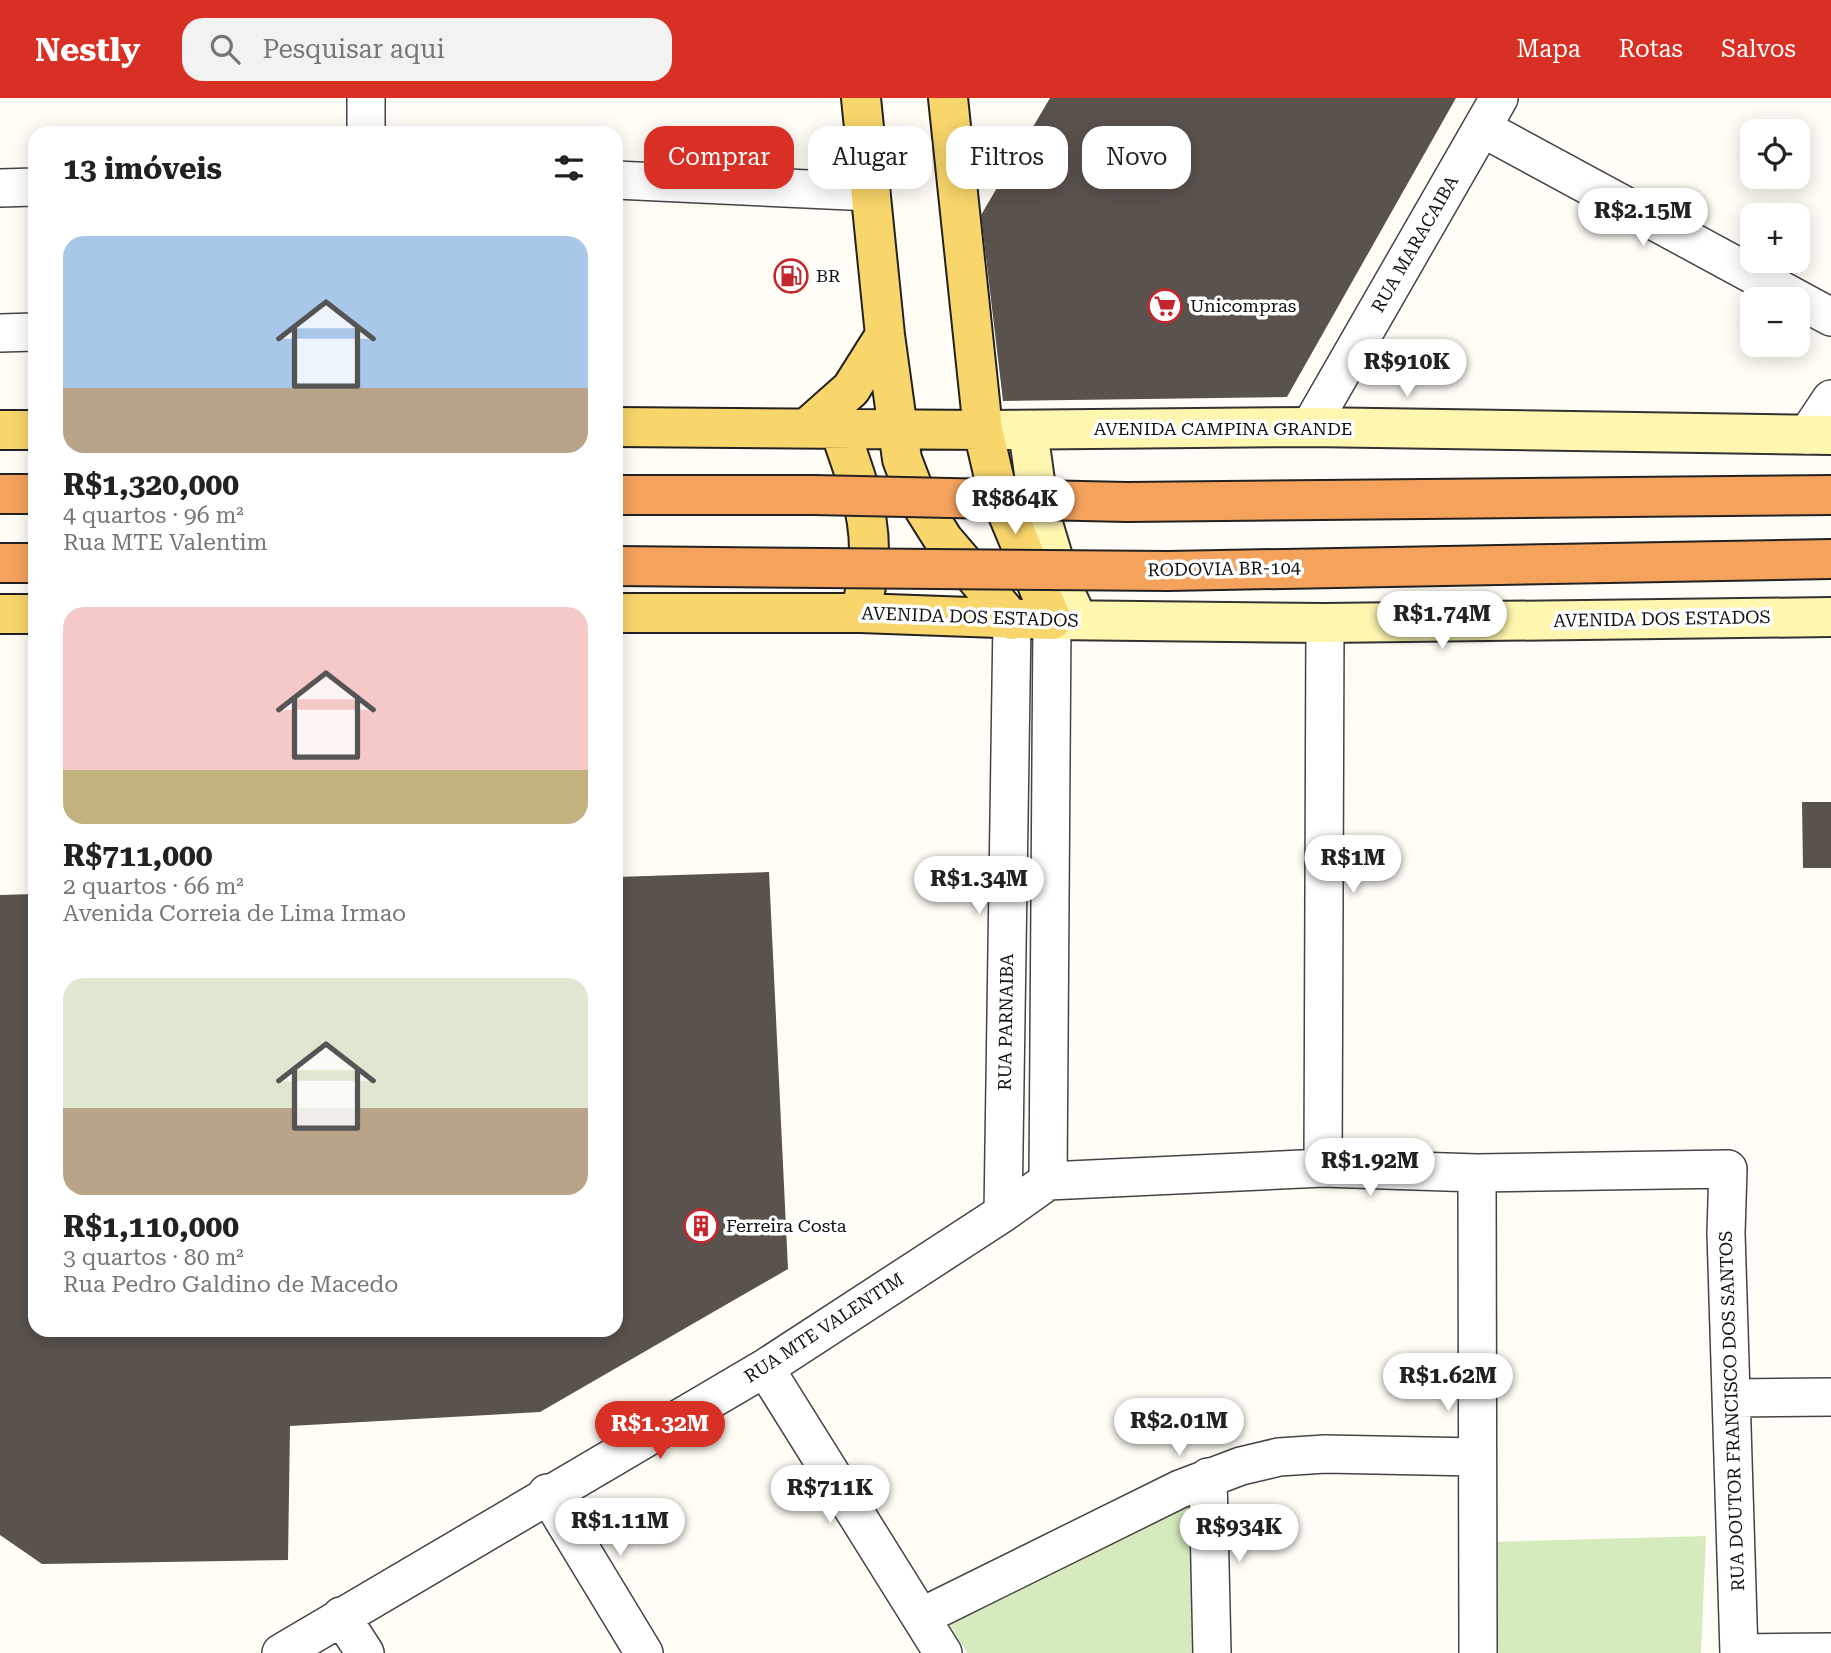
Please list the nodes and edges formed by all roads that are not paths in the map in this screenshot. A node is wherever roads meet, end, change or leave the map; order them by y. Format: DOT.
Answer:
graph roads {
  1 [pos="366,98"];
  2 [pos="861,98"];
  3 [pos="947,98"];
  4 [pos="1491,113"];
  5 [pos="366,126"];
  6 [pos="623,180"];
  7 [pos="28,187"];
  8 [pos="0,188"];
  9 [pos="871,191"];
  10 [pos="1831,317"];
  11 [pos="28,332"];
  12 [pos="0,333"];
  13 [pos="885,335"];
  14 [pos="1831,399"];
  15 [pos="623,427"];
  16 [pos="896,427"];
  17 [pos="1310,427"];
  18 [pos="823,428"];
  19 [pos="0,430"];
  20 [pos="28,430"];
  21 [pos="983,430"];
  22 [pos="1028,430"];
  23 [pos="1819,435"];
  24 [pos="0,494"];
  25 [pos="28,494"];
  26 [pos="623,495"];
  27 [pos="1831,495"];
  28 [pos="1831,559"];
  29 [pos="0,563"];
  30 [pos="28,563"];
  31 [pos="623,566"];
  32 [pos="623,613"];
  33 [pos="860,613"];
  34 [pos="0,614"];
  35 [pos="28,614"];
  36 [pos="1831,617"];
  37 [pos="1012,620"];
  38 [pos="1065,620"];
  39 [pos="1325,623"];
  40 [pos="1323,1168"];
  41 [pos="1477,1173"];
  42 [pos="1048,1181"];
  43 [pos="1003,1213"];
  44 [pos="765,1367"];
  45 [pos="1831,1397"];
  46 [pos="1732,1398"];
  47 [pos="1476,1457"];
  48 [pos="1208,1477"];
  49 [pos="547,1493"];
  50 [pos="341,1616"];
  51 [pos="921,1617"];
  52 [pos="1831,1652"];
  53 [pos="281,1653"];
  54 [pos="365,1653"];
  55 [pos="644,1653"];
  56 [pos="943,1653"];
  57 [pos="1212,1653"];
  58 [pos="1478,1653"];
  59 [pos="1739,1653"];
  1 -- 5 [label="street"];
  2 -- 9 [label="main road"];
  3 -- 21 [label="main road"];
  4 -- 10 [label="street"];
  4 -- 17 [label="street, RUA MARACAIBA"];
  6 -- 9 [label="street"];
  7 -- 8 [label="street"];
  9 -- 13 [label="main road"];
  11 -- 12 [label="street"];
  13 -- 16 [label="main road"];
  13 -- 18 [label="main road"];
  14 -- 23 [label="street"];
  15 -- 18 [label="main road, AVENIDA CAMPINA GRANDE"];
  16 -- 18 [label="main road, AVENIDA CAMPINA GRANDE"];
  16 -- 21 [label="main road, AVENIDA CAMPINA GRANDE"];
  16 -- 37 [label="main road"];
  17 -- 22 [label="main road, AVENIDA CAMPINA GRANDE"];
  17 -- 23 [label="main road, AVENIDA CAMPINA GRANDE"];
  18 -- 33 [label="main road"];
  19 -- 20 [label="main road"];
  21 -- 22 [label="main road, AVENIDA CAMPINA GRANDE"];
  21 -- 38 [label="main road"];
  22 -- 38 [label="main road"];
  24 -- 25 [label="highway"];
  26 -- 27 [label="highway, bridge"];
  28 -- 31 [label="highway, RODOVIA BR-104, bridge"];
  29 -- 30 [label="highway"];
  32 -- 33 [label="main road, AVENIDA DOS ESTADOS"];
  33 -- 37 [label="main road, AVENIDA DOS ESTADOS"];
  34 -- 35 [label="main road"];
  36 -- 39 [label="main road, AVENIDA DOS ESTADOS"];
  37 -- 38 [label="main road, AVENIDA DOS ESTADOS"];
  37 -- 43 [label="street, RUA PARNAIBA"];
  38 -- 39 [label="main road, AVENIDA DOS ESTADOS"];
  38 -- 42 [label="street"];
  39 -- 40 [label="street"];
  40 -- 41 [label="street"];
  40 -- 42 [label="street"];
  41 -- 46 [label="street, RUA DOUTOR FRANCISCO DOS SANTOS"];
  41 -- 47 [label="street"];
  42 -- 43 [label="street, RUA MTE VALENTIM"];
  43 -- 44 [label="street, RUA MTE VALENTIM"];
  44 -- 49 [label="street, RUA MTE VALENTIM"];
  44 -- 51 [label="street"];
  45 -- 46 [label="street"];
  46 -- 59 [label="street, RUA DOUTOR FRANCISCO DOS SANTOS"];
  47 -- 48 [label="street"];
  47 -- 58 [label="street"];
  48 -- 51 [label="street"];
  48 -- 57 [label="street"];
  49 -- 50 [label="street, RUA MTE VALENTIM"];
  49 -- 55 [label="street"];
  50 -- 53 [label="street, RUA MTE VALENTIM"];
  50 -- 54 [label="street"];
  51 -- 56 [label="street"];
  52 -- 59 [label="street"];
}
